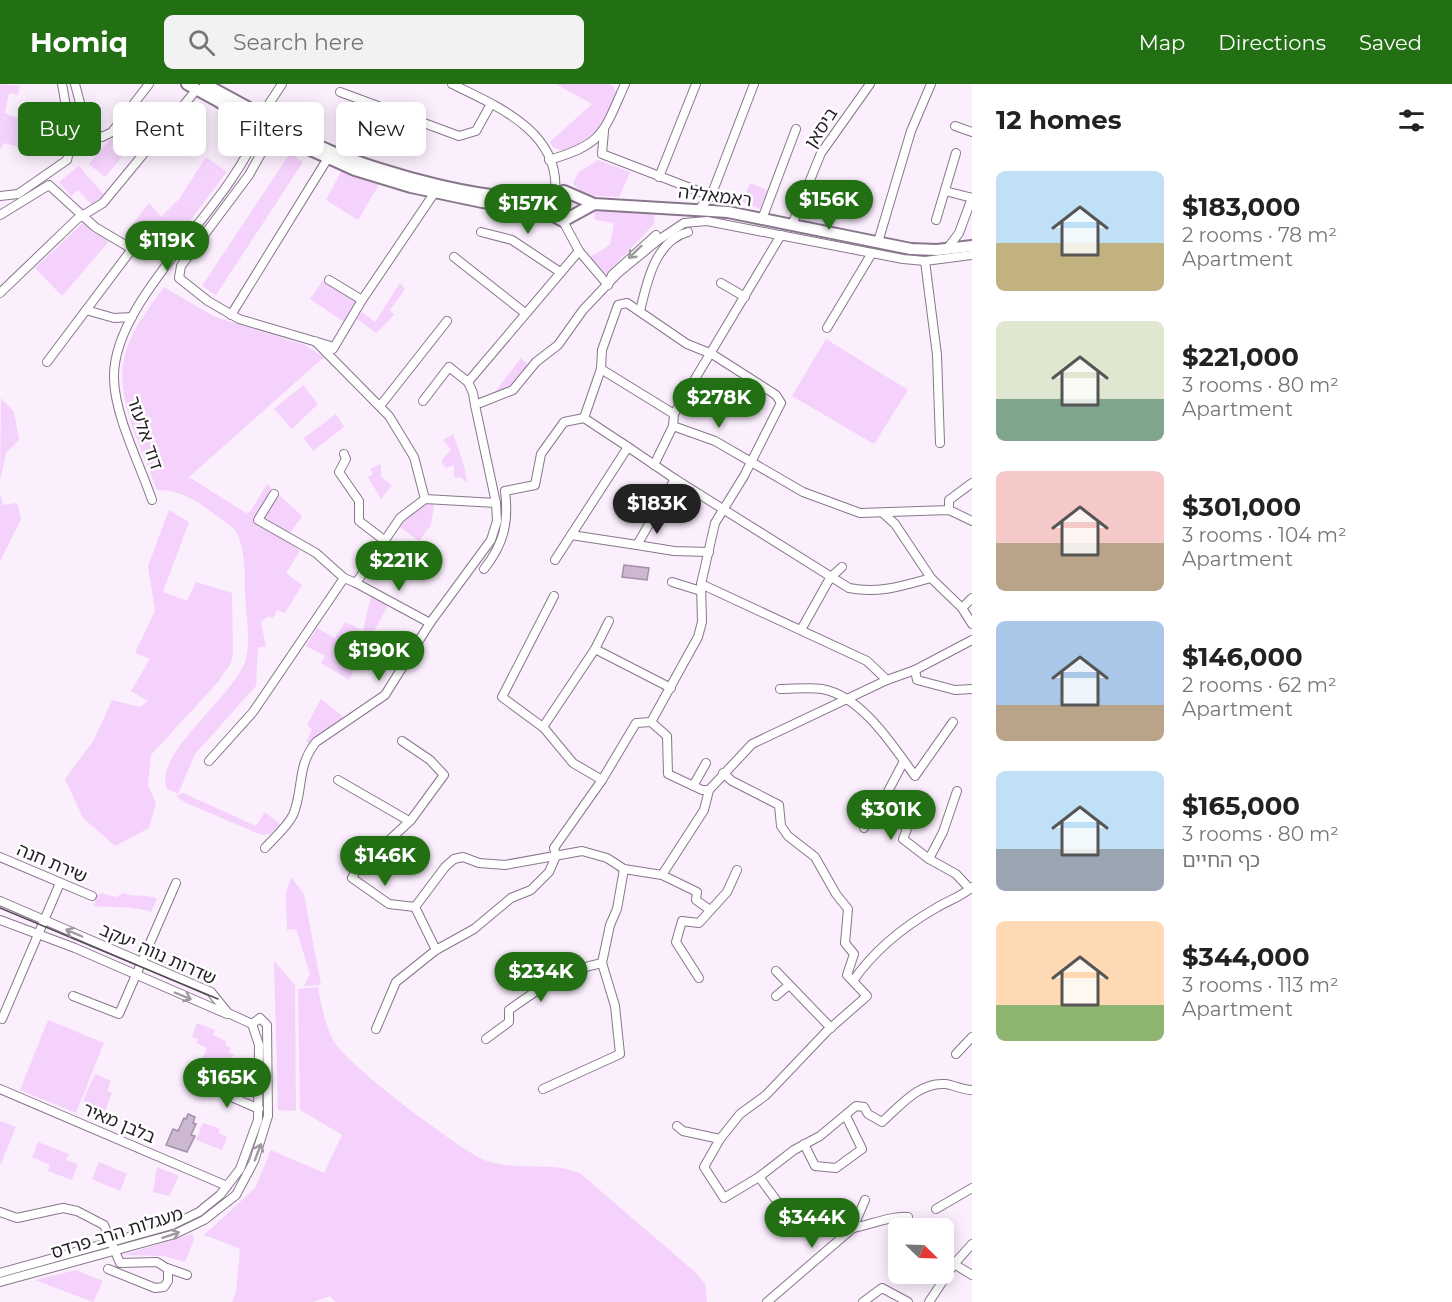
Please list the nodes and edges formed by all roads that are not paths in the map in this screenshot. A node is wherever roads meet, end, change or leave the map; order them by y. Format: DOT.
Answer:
graph roads {
  1 [pos="62,84"];
  2 [pos="75,84"];
  3 [pos="148,84"];
  4 [pos="282,84"];
  5 [pos="452,84"];
  6 [pos="625,84"];
  7 [pos="696,84"];
  8 [pos="754,84"];
  9 [pos="870,84"];
  10 [pos="931,84"];
  11 [pos="196,86"];
  12 [pos="340,92"];
  13 [pos="220,102"];
  14 [pos="234,102"];
  15 [pos="272,102"];
  16 [pos="491,104"];
  17 [pos="955,126"];
  18 [pos="796,129"];
  19 [pos="604,131"];
  20 [pos="972,132"];
  21 [pos="324,147"];
  22 [pos="956,153"];
  23 [pos="246,156"];
  24 [pos="255,156"];
  25 [pos="323,156"];
  26 [pos="328,158"];
  27 [pos="549,160"];
  28 [pos="659,177"];
  29 [pos="554,179"];
  30 [pos="945,191"];
  31 [pos="435,192"];
  32 [pos="571,193"];
  33 [pos="554,194"];
  34 [pos="0,196"];
  35 [pos="711,196"];
  36 [pos="972,198"];
  37 [pos="594,204"];
  38 [pos="699,209"];
  39 [pos="576,213"];
  40 [pos="0,214"];
  41 [pos="550,214"];
  42 [pos="84,216"];
  43 [pos="762,219"];
  44 [pos="936,220"];
  45 [pos="563,221"];
  46 [pos="792,225"];
  47 [pos="481,232"];
  48 [pos="688,232"];
  49 [pos="781,235"];
  50 [pos="878,242"];
  51 [pos="972,246"];
  52 [pos="947,249"];
  53 [pos="579,251"];
  54 [pos="872,253"];
  55 [pos="972,255"];
  56 [pos="454,257"];
  57 [pos="926,261"];
  58 [pos="560,272"];
  59 [pos="328,280"];
  60 [pos="721,283"];
  61 [pos="608,285"];
  62 [pos="0,293"];
  63 [pos="745,297"];
  64 [pos="362,300"];
  65 [pos="86,309"];
  66 [pos="640,311"];
  67 [pos="525,312"];
  68 [pos="231,315"];
  69 [pos="132,317"];
  70 [pos="447,321"];
  71 [pos="827,328"];
  72 [pos="315,341"];
  73 [pos="334,347"];
  74 [pos="712,354"];
  75 [pos="329,356"];
  76 [pos="47,362"];
  77 [pos="601,369"];
  78 [pos="468,382"];
  79 [pos="423,401"];
  80 [pos="475,405"];
  81 [pos="380,406"];
  82 [pos="674,414"];
  83 [pos="584,418"];
  84 [pos="673,426"];
  85 [pos="940,443"];
  86 [pos="628,447"];
  87 [pos="344,454"];
  88 [pos="750,462"];
  89 [pos="654,465"];
  90 [pos="675,479"];
  91 [pos="972,483"];
  92 [pos="274,494"];
  93 [pos="425,499"];
  94 [pos="152,500"];
  95 [pos="496,503"];
  96 [pos="723,509"];
  97 [pos="949,510"];
  98 [pos="884,514"];
  99 [pos="972,521"];
  100 [pos="571,535"];
  101 [pos="384,540"];
  102 [pos="637,545"];
  103 [pos="709,552"];
  104 [pos="555,560"];
  105 [pos="842,567"];
  106 [pos="484,569"];
  107 [pos="344,578"];
  108 [pos="830,578"];
  109 [pos="931,578"];
  110 [pos="672,582"];
  111 [pos="356,583"];
  112 [pos="701,587"];
  113 [pos="554,596"];
  114 [pos="972,598"];
  115 [pos="962,608"];
  116 [pos="609,621"];
  117 [pos="430,623"];
  118 [pos="972,624"];
  119 [pos="802,628"];
  120 [pos="972,640"];
  121 [pos="595,649"];
  122 [pos="915,670"];
  123 [pos="887,680"];
  124 [pos="671,688"];
  125 [pos="780,689"];
  126 [pos="972,689"];
  127 [pos="847,697"];
  128 [pos="651,722"];
  129 [pos="953,722"];
  130 [pos="543,727"];
  131 [pos="402,741"];
  132 [pos="209,761"];
  133 [pos="904,761"];
  134 [pos="706,763"];
  135 [pos="723,772"];
  136 [pos="338,780"];
  137 [pos="602,780"];
  138 [pos="693,786"];
  139 [pos="709,790"];
  140 [pos="957,791"];
  141 [pos="885,797"];
  142 [pos="409,821"];
  143 [pos="864,828"];
  144 [pos="265,848"];
  145 [pos="556,856"];
  146 [pos="0,857"];
  147 [pos="929,859"];
  148 [pos="624,869"];
  149 [pos="737,870"];
  150 [pos="662,875"];
  151 [pos="60,883"];
  152 [pos="176,883"];
  153 [pos="971,888"];
  154 [pos="92,896"];
  155 [pos="0,901"];
  156 [pos="415,908"];
  157 [pos="710,910"];
  158 [pos="0,920"];
  159 [pos="45,920"];
  160 [pos="39,935"];
  161 [pos="436,950"];
  162 [pos="142,961"];
  163 [pos="602,963"];
  164 [pos="776,971"];
  165 [pos="136,976"];
  166 [pos="699,978"];
  167 [pos="853,981"];
  168 [pos="789,985"];
  169 [pos="74,996"];
  170 [pos="776,996"];
  171 [pos="231,1016"];
  172 [pos="2,1019"];
  173 [pos="252,1024"];
  174 [pos="831,1028"];
  175 [pos="376,1029"];
  176 [pos="265,1030"];
  177 [pos="255,1033"];
  178 [pos="972,1037"];
  179 [pos="486,1039"];
  180 [pos="956,1054"];
  181 [pos="204,1085"];
  182 [pos="0,1089"];
  183 [pos="543,1089"];
  184 [pos="972,1090"];
  185 [pos="259,1109"];
  186 [pos="846,1116"];
  187 [pos="677,1126"];
  188 [pos="720,1139"];
  189 [pos="804,1144"];
  190 [pos="759,1177"];
  191 [pos="227,1186"];
  192 [pos="972,1188"];
  193 [pos="237,1192"];
  194 [pos="865,1200"];
  195 [pos="936,1209"];
  196 [pos="0,1212"];
  197 [pos="908,1217"];
  198 [pos="791,1220"];
  199 [pos="853,1228"];
  200 [pos="972,1244"];
  201 [pos="114,1246"];
  202 [pos="954,1264"];
  203 [pos="167,1268"];
  204 [pos="108,1269"];
  205 [pos="0,1273"];
  206 [pos="187,1275"];
  207 [pos="972,1275"];
  208 [pos="0,1282"];
  209 [pos="941,1284"];
  210 [pos="767,1302"];
  211 [pos="863,1302"];
  212 [pos="909,1302"];
  213 [pos="929,1302"];
  1 -- 34 [label="street"];
  2 -- 3 [label="street"];
  4 -- 15 [label="street"];
  5 -- 16 [label="street"];
  6 -- 19 [label="street"];
  7 -- 28 [label="street"];
  8 -- 35 [label="street"];
  9 -- 46 [label="street, ביסאן"];
  10 -- 50 [label="street"];
  11 -- 13 [label="highway"];
  11 -- 14 [label="highway"];
  11 -- 42 [label="street"];
  12 -- 16 [label="street"];
  16 -- 27 [label="street"];
  17 -- 20 [label="street"];
  18 -- 43 [label="street"];
  19 -- 27 [label="street"];
  19 -- 28 [label="street"];
  21 -- 33 [label="highway"];
  22 -- 30 [label="street"];
  23 -- 69 [label="street, דוד אלעזר"];
  24 -- 68 [label="street"];
  25 -- 26 [label="highway"];
  26 -- 31 [label="highway"];
  26 -- 68 [label="street"];
  27 -- 29 [label="street"];
  28 -- 35 [label="street"];
  29 -- 32 [label="street"];
  29 -- 33 [label="street"];
  30 -- 36 [label="street"];
  30 -- 44 [label="street"];
  31 -- 41 [label="highway"];
  31 -- 64 [label="street"];
  32 -- 33 [label="highway"];
  32 -- 37 [label="highway, ראמאללה"];
  32 -- 39 [label="highway"];
  33 -- 41 [label="highway"];
  35 -- 38 [label="street"];
  36 -- 52 [label="street"];
  37 -- 38 [label="highway, ראמאללה"];
  37 -- 39 [label="highway, ראמאללה"];
  38 -- 43 [label="highway, ראמאללה"];
  39 -- 45 [label="highway"];
  40 -- 42 [label="street"];
  41 -- 45 [label="highway"];
  42 -- 62 [label="street"];
  42 -- 65 [label="street"];
  43 -- 46 [label="highway, ראמאללה"];
  45 -- 53 [label="street"];
  46 -- 50 [label="highway, ראמאללה"];
  47 -- 58 [label="street"];
  48 -- 66 [label="street"];
  49 -- 54 [label="street"];
  49 -- 61 [label="street"];
  49 -- 63 [label="street"];
  50 -- 52 [label="highway, ראמאללה"];
  51 -- 52 [label="highway, ראמאללה"];
  53 -- 58 [label="street"];
  53 -- 61 [label="street"];
  54 -- 57 [label="street"];
  54 -- 71 [label="street"];
  55 -- 57 [label="street"];
  56 -- 67 [label="street"];
  57 -- 85 [label="street"];
  58 -- 67 [label="street"];
  59 -- 64 [label="street"];
  60 -- 63 [label="street"];
  61 -- 80 [label="street"];
  63 -- 74 [label="street"];
  64 -- 73 [label="street"];
  65 -- 69 [label="street"];
  65 -- 76 [label="street"];
  66 -- 74 [label="street"];
  66 -- 77 [label="street"];
  67 -- 78 [label="street"];
  68 -- 72 [label="street"];
  69 -- 94 [label="street, דוד אלעזר"];
  70 -- 81 [label="street"];
  72 -- 73 [label="street"];
  72 -- 75 [label="street"];
  73 -- 75 [label="street"];
  74 -- 82 [label="street"];
  74 -- 88 [label="street"];
  75 -- 81 [label="street"];
  77 -- 82 [label="street"];
  77 -- 83 [label="street"];
  78 -- 79 [label="street"];
  78 -- 80 [label="street"];
  80 -- 95 [label="street"];
  81 -- 93 [label="street"];
  82 -- 84 [label="street"];
  83 -- 86 [label="street"];
  83 -- 106 [label="street"];
  84 -- 88 [label="street"];
  84 -- 89 [label="street"];
  86 -- 89 [label="street"];
  86 -- 100 [label="street"];
  87 -- 101 [label="street"];
  88 -- 96 [label="street"];
  88 -- 98 [label="street"];
  89 -- 90 [label="street"];
  90 -- 96 [label="street"];
  90 -- 102 [label="street"];
  91 -- 97 [label="street"];
  92 -- 107 [label="street"];
  93 -- 95 [label="street"];
  93 -- 101 [label="street"];
  95 -- 117 [label="street"];
  96 -- 103 [label="street"];
  96 -- 108 [label="street"];
  97 -- 98 [label="street"];
  97 -- 99 [label="street"];
  98 -- 109 [label="street"];
  100 -- 102 [label="street"];
  100 -- 104 [label="street"];
  101 -- 111 [label="street"];
  102 -- 103 [label="street"];
  103 -- 112 [label="street"];
  105 -- 108 [label="street"];
  107 -- 111 [label="street"];
  107 -- 132 [label="street"];
  108 -- 109 [label="street"];
  108 -- 119 [label="street"];
  109 -- 115 [label="street"];
  110 -- 112 [label="street"];
  111 -- 117 [label="street"];
  112 -- 119 [label="street"];
  112 -- 124 [label="street"];
  113 -- 130 [label="street"];
  114 -- 115 [label="street"];
  115 -- 118 [label="street"];
  116 -- 121 [label="street"];
  117 -- 144 [label="street"];
  119 -- 123 [label="street"];
  120 -- 122 [label="street"];
  121 -- 124 [label="street"];
  121 -- 130 [label="street"];
  122 -- 123 [label="street"];
  122 -- 126 [label="street"];
  123 -- 127 [label="street"];
  124 -- 128 [label="street"];
  125 -- 127 [label="street"];
  127 -- 133 [label="street"];
  127 -- 135 [label="street"];
  128 -- 137 [label="street"];
  128 -- 138 [label="street"];
  129 -- 133 [label="street"];
  130 -- 137 [label="street"];
  131 -- 142 [label="street"];
  133 -- 141 [label="street"];
  134 -- 138 [label="street"];
  135 -- 139 [label="street"];
  135 -- 167 [label="street"];
  136 -- 142 [label="street"];
  137 -- 145 [label="street"];
  138 -- 139 [label="street"];
  139 -- 150 [label="street"];
  140 -- 147 [label="street"];
  141 -- 143 [label="street"];
  141 -- 147 [label="street"];
  142 -- 156 [label="street"];
  145 -- 148 [label="street"];
  145 -- 156 [label="street"];
  145 -- 161 [label="street"];
  146 -- 151 [label="street, שירת חנה"];
  147 -- 153 [label="street"];
  148 -- 150 [label="street"];
  148 -- 163 [label="street"];
  149 -- 157 [label="street"];
  150 -- 157 [label="street"];
  151 -- 154 [label="street, שירת חנה"];
  151 -- 159 [label="street"];
  152 -- 162 [label="street"];
  153 -- 167 [label="street"];
  155 -- 159 [label="street, שדרות נווה יעקב"];
  156 -- 161 [label="street"];
  157 -- 166 [label="street"];
  158 -- 160 [label="street, שדרות נווה יעקב"];
  159 -- 160 [label="street"];
  162 -- 159 [label="street, שדרות נווה יעקב, one-way"];
  160 -- 165 [label="street, שדרות נווה יעקב"];
  160 -- 172 [label="street"];
  161 -- 175 [label="street"];
  162 -- 165 [label="street"];
  162 -- 171 [label="street, שדרות נווה יעקב"];
  163 -- 179 [label="street"];
  163 -- 183 [label="street"];
  164 -- 168 [label="street"];
  165 -- 169 [label="street"];
  165 -- 171 [label="street, שדרות נווה יעקב, one-way"];
  167 -- 174 [label="street"];
  168 -- 170 [label="street"];
  168 -- 174 [label="street"];
  171 -- 173 [label="street"];
  173 -- 176 [label="street"];
  173 -- 177 [label="street"];
  174 -- 188 [label="street"];
  176 -- 177 [label="street"];
  193 -- 176 [label="street, מעגלות הרב פרדס, one-way"];
  177 -- 185 [label="street, מעגלות הרב פרדס"];
  178 -- 180 [label="street"];
  181 -- 185 [label="street"];
  182 -- 191 [label="street, בלבן מאיר"];
  184 -- 186 [label="street"];
  185 -- 191 [label="street, מעגלות הרב פרדס"];
  186 -- 189 [label="street"];
  186 -- 189 [label="street"];
  187 -- 188 [label="street"];
  188 -- 190 [label="street"];
  189 -- 190 [label="street"];
  190 -- 198 [label="street"];
  191 -- 193 [label="street, בלבן מאיר"];
  191 -- 201 [label="street, מעגלות הרב פרדס"];
  192 -- 195 [label="street"];
  201 -- 193 [label="street, מעגלות הרב פרדס, one-way"];
  194 -- 199 [label="street"];
  196 -- 201 [label="street"];
  197 -- 199 [label="street"];
  199 -- 210 [label="street"];
  200 -- 202 [label="street"];
  201 -- 203 [label="street"];
  201 -- 205 [label="street, מעגלות הרב פרדס"];
  201 -- 208 [label="street, מעגלות הרב פרדס"];
  202 -- 207 [label="street"];
  203 -- 204 [label="street"];
  203 -- 206 [label="street"];
  209 -- 213 [label="street"];
  211 -- 212 [label="street"];
}
